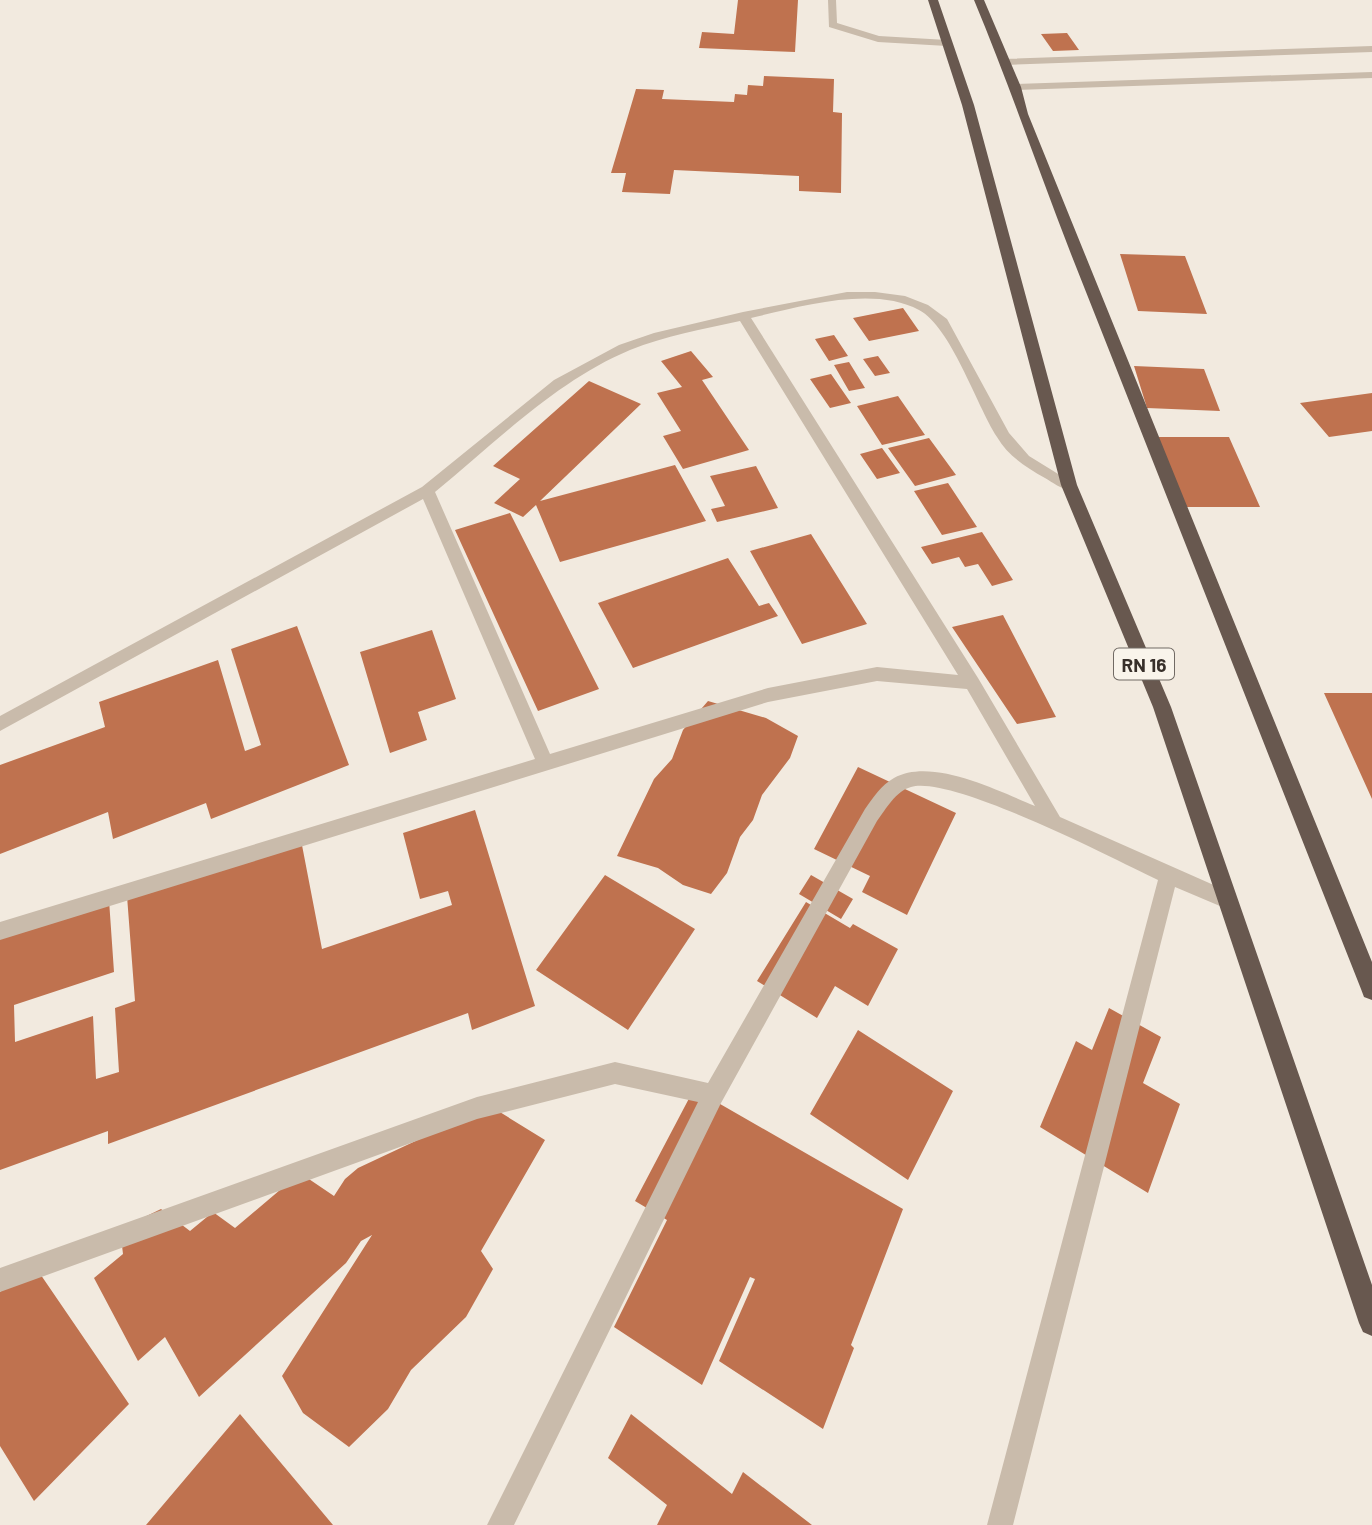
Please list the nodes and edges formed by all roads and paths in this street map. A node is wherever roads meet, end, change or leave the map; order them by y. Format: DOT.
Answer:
graph roads {
  1 [pos="832,0"];
  2 [pos="933,0"];
  3 [pos="979,0"];
  4 [pos="947,43"];
  5 [pos="1372,49"];
  6 [pos="1335,50"];
  7 [pos="1345,58"];
  8 [pos="1004,62"];
  9 [pos="1355,67"];
  10 [pos="1369,78"];
  11 [pos="1016,87"];
  12 [pos="743,316"];
  13 [pos="1069,485"];
  14 [pos="427,491"];
  15 [pos="972,683"];
  16 [pos="0,724"];
  17 [pos="546,764"];
  18 [pos="1053,820"];
  19 [pos="1168,877"];
  20 [pos="1227,900"];
  21 [pos="0,931"];
  22 [pos="1372,989"];
  23 [pos="713,1095"];
  24 [pos="0,1280"];
  25 [pos="1372,1323"];
  26 [pos="500,1525"];
  27 [pos="1000,1525"];
  1 -- 4 [label="street"];
  2 -- 4 [label="highway, RN 16"];
  3 -- 8 [label="highway"];
  4 -- 13 [label="highway, RN 16"];
  5 -- 6 [label="street"];
  6 -- 7 [label="street"];
  6 -- 8 [label="street"];
  8 -- 11 [label="highway"];
  9 -- 10 [label="street"];
  10 -- 11 [label="street"];
  11 -- 22 [label="highway"];
  12 -- 13 [label="street"];
  12 -- 14 [label="street"];
  12 -- 15 [label="street"];
  13 -- 20 [label="highway, RN 16"];
  14 -- 16 [label="street"];
  14 -- 17 [label="street"];
  15 -- 17 [label="street"];
  15 -- 18 [label="street"];
  17 -- 21 [label="street"];
  18 -- 19 [label="street"];
  18 -- 23 [label="street"];
  19 -- 20 [label="street"];
  19 -- 27 [label="street"];
  20 -- 25 [label="highway, RN 16"];
  23 -- 24 [label="street"];
  23 -- 26 [label="street"];
}
